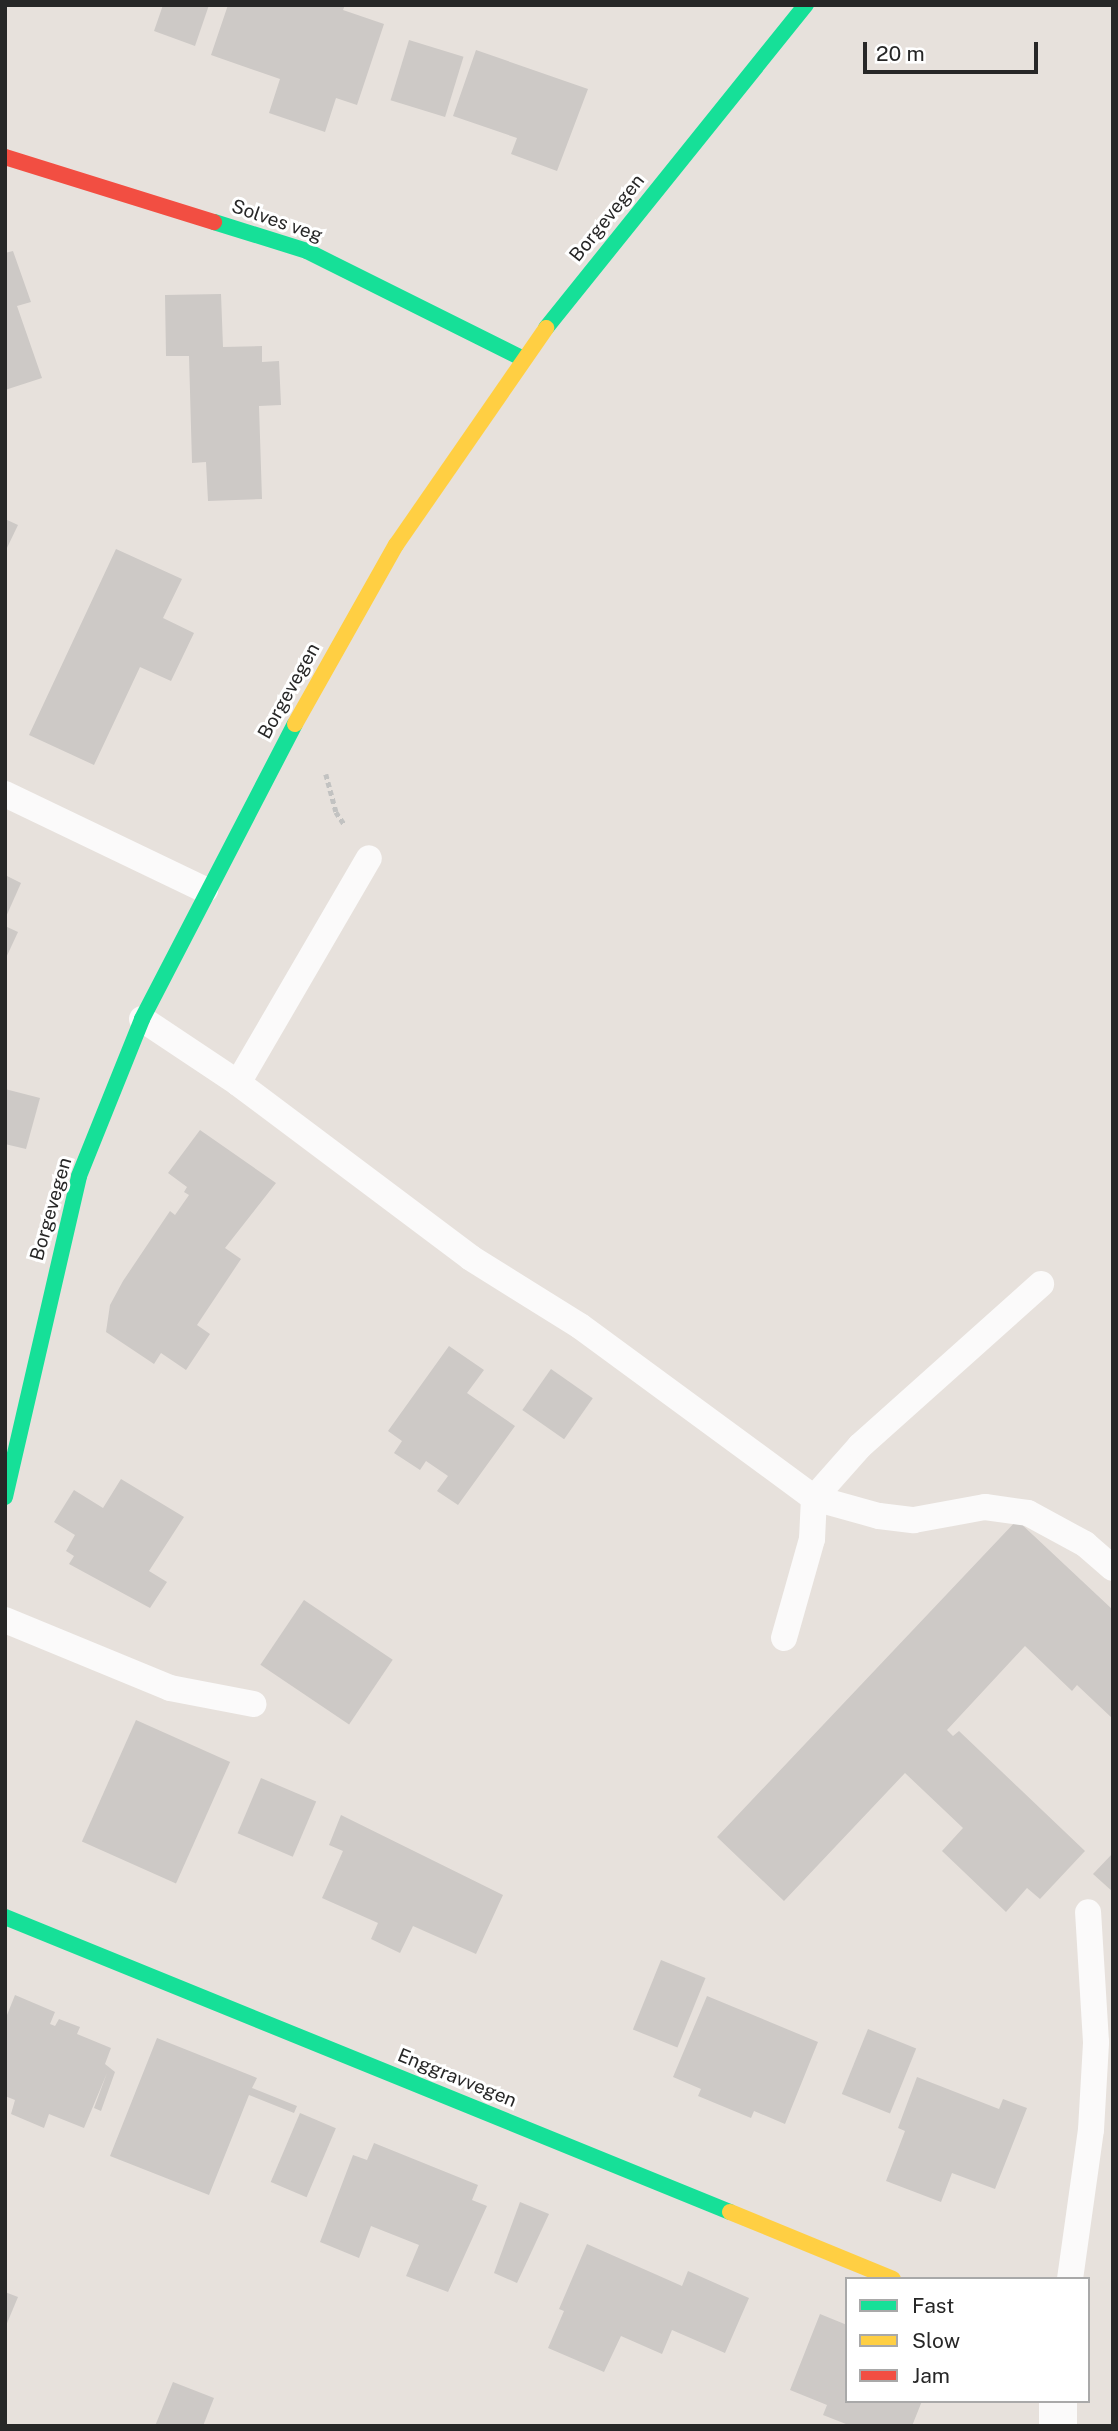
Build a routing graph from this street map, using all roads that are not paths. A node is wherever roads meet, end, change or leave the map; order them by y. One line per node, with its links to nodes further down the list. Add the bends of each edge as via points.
1 (806, 5): 3 (street, Borgevegen)
2 (5, 157): 3 (street, Solves veg, via 307,251)
3 (522, 358): 6 (street, Borgevegen, via 397,545)
4 (5, 794): 6 (lane)
5 (369, 858): 8 (lane)
6 (205, 890): 7 (street, Borgevegen)
7 (142, 1019): 8 (lane); 10 (street, Borgevegen, via 79,1176)
8 (238, 1083): 11 (lane, via 471,1258 580,1326)
9 (1041, 1284): 11 (lane, via 860,1446)
10 (5, 1497)
11 (814, 1498): 12 (lane, via 878,1516 914,1520 985,1507 1028,1513 1085,1544); 14 (lane, via 812,1539)
12 (1113, 1568)
13 (5, 1620): 15 (lane, via 170,1688)
14 (784, 1638)
15 (253, 1704)
16 (1088, 1912): 19 (lane, via 1096,2042 1091,2130)
17 (5, 1917): 18 (street, Enggravvegen)
18 (888, 2277)
19 (1069, 2277)
20 (1058, 2403): 21 (street)
21 (1058, 2426)

